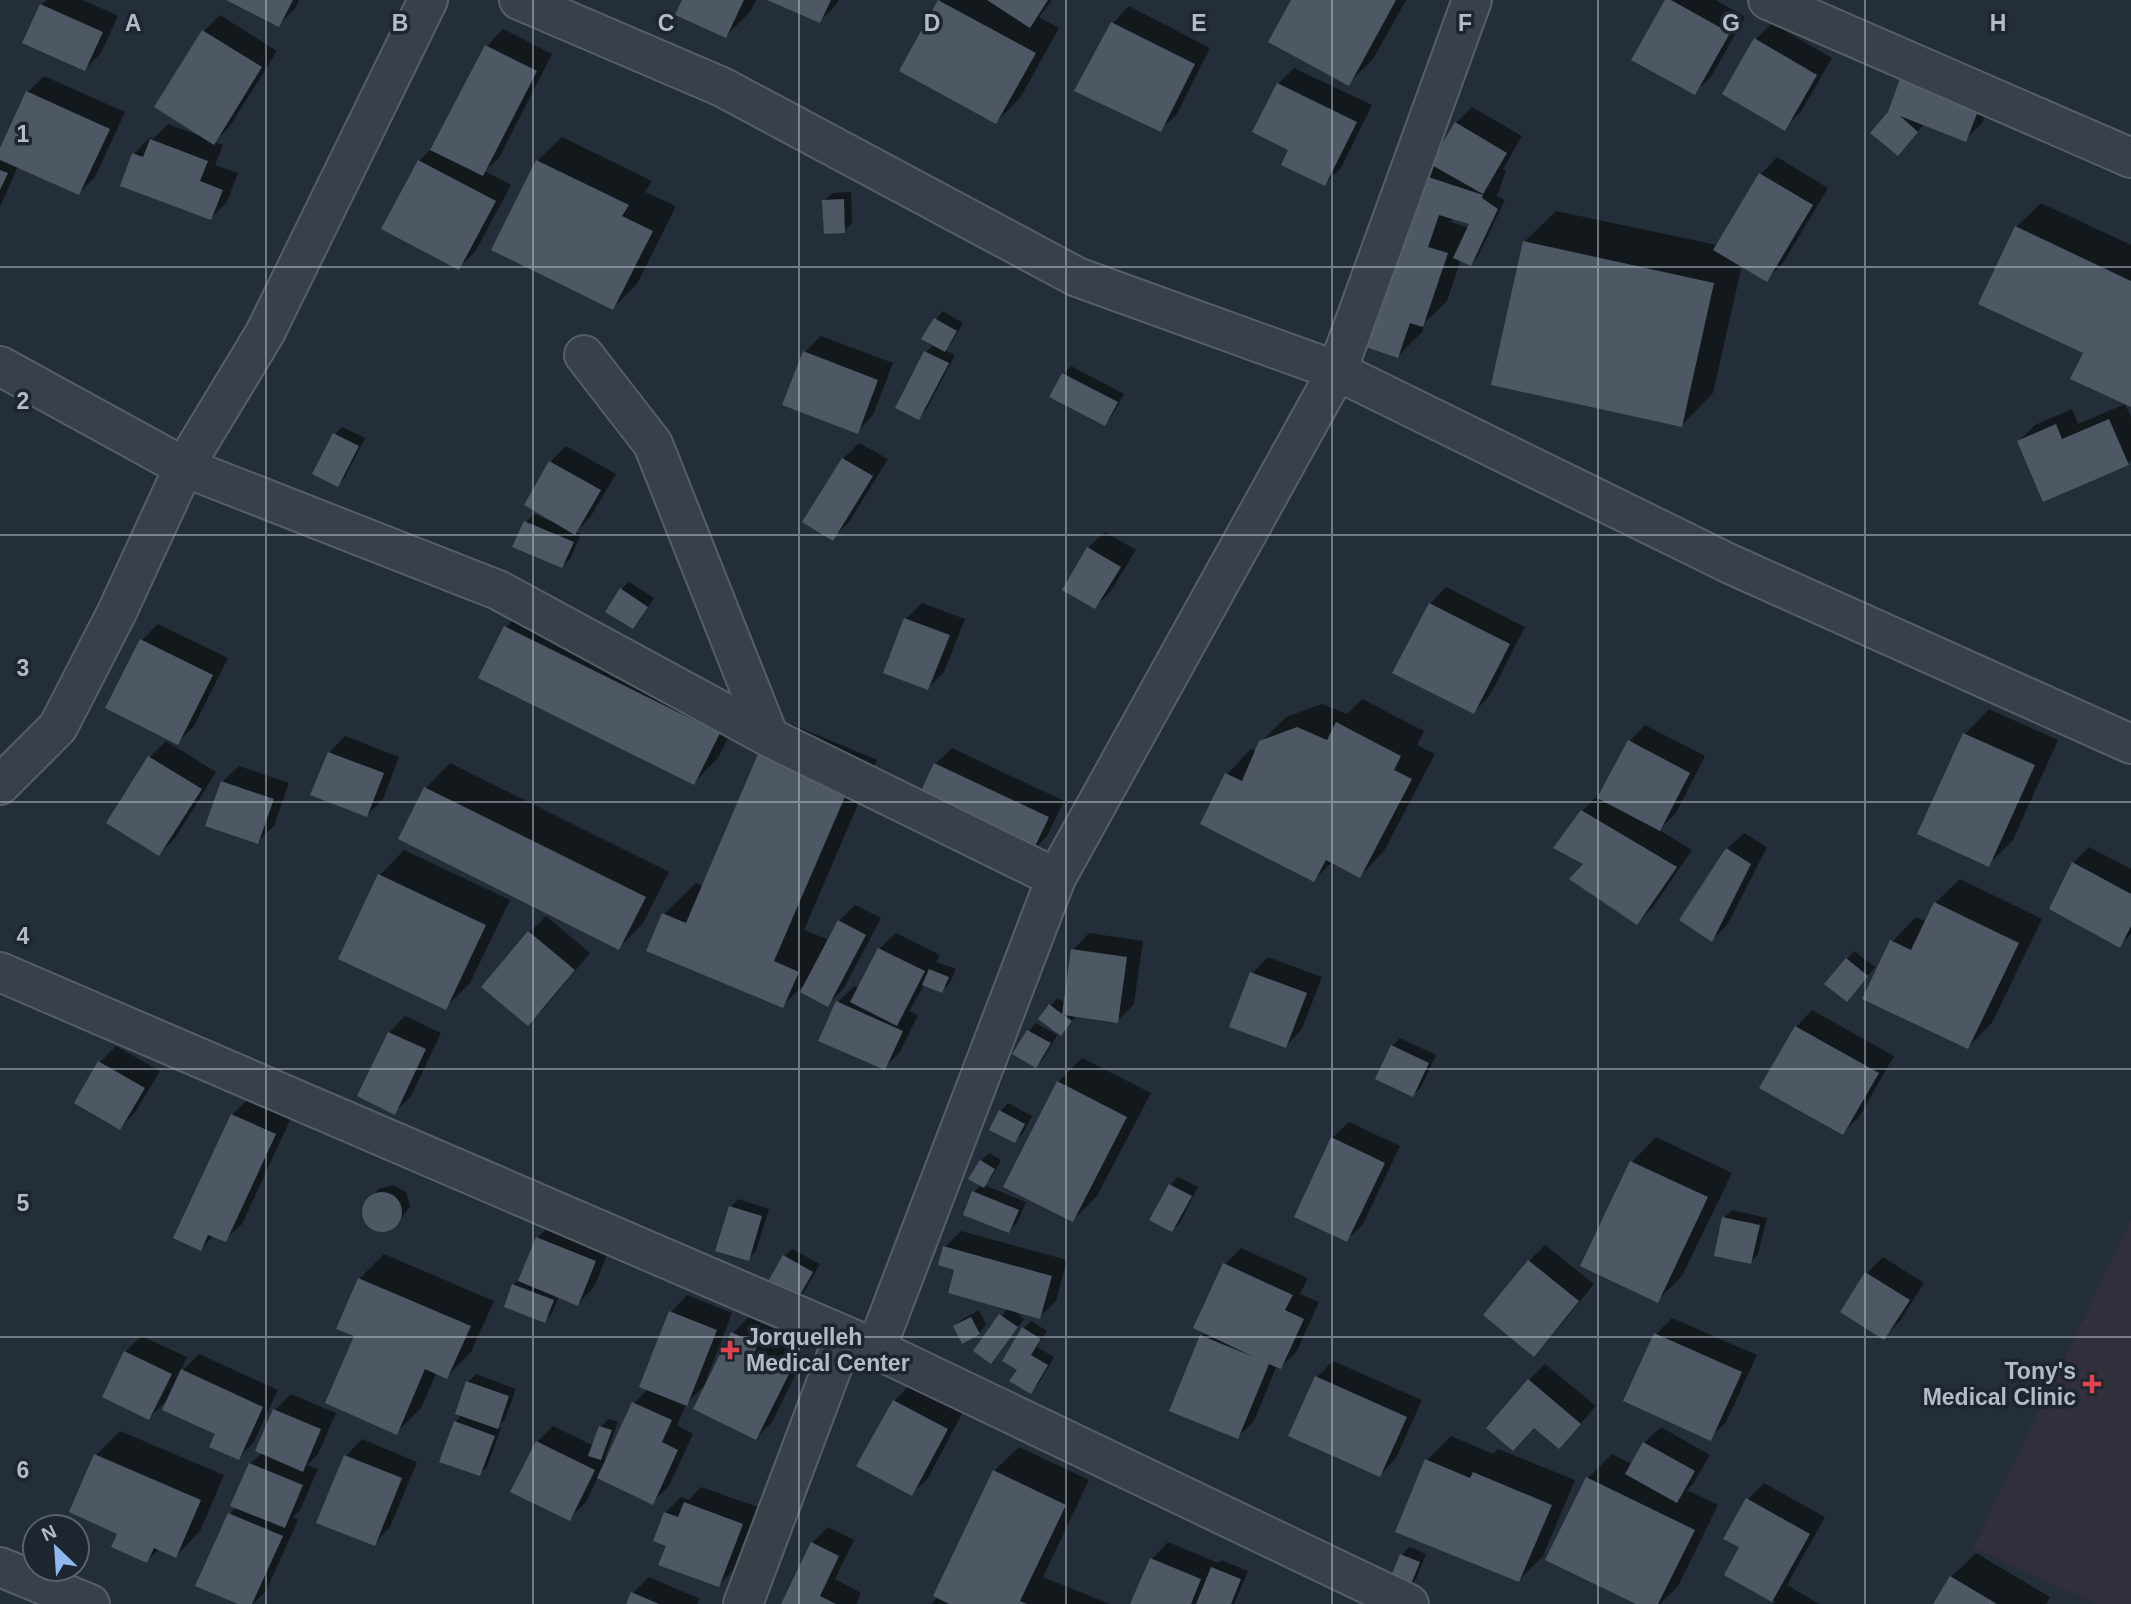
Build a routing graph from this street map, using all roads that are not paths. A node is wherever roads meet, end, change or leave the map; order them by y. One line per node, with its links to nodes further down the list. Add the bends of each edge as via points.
1 (428, 0): 9 (street, via 265,333)
2 (519, 0): 8 (street, via 722,87 1077,277)
3 (1472, 0): 8 (street)
4 (1768, 0): 5 (street)
5 (2131, 158)
6 (584, 355): 10 (street, via 653,444)
7 (0, 366): 9 (street)
8 (1337, 371): 11 (street, via 1730,564); 13 (street)
9 (184, 467): 10 (street, via 498,590); 12 (street, via 58,727)
10 (769, 737): 13 (street)
11 (2131, 744)
12 (0, 785)
13 (1056, 878): 15 (street)
14 (0, 972): 15 (street)
15 (860, 1343): 18 (street); 19 (street)
16 (0, 1567): 17 (street)
17 (90, 1604)
18 (743, 1604)
19 (1409, 1604)

